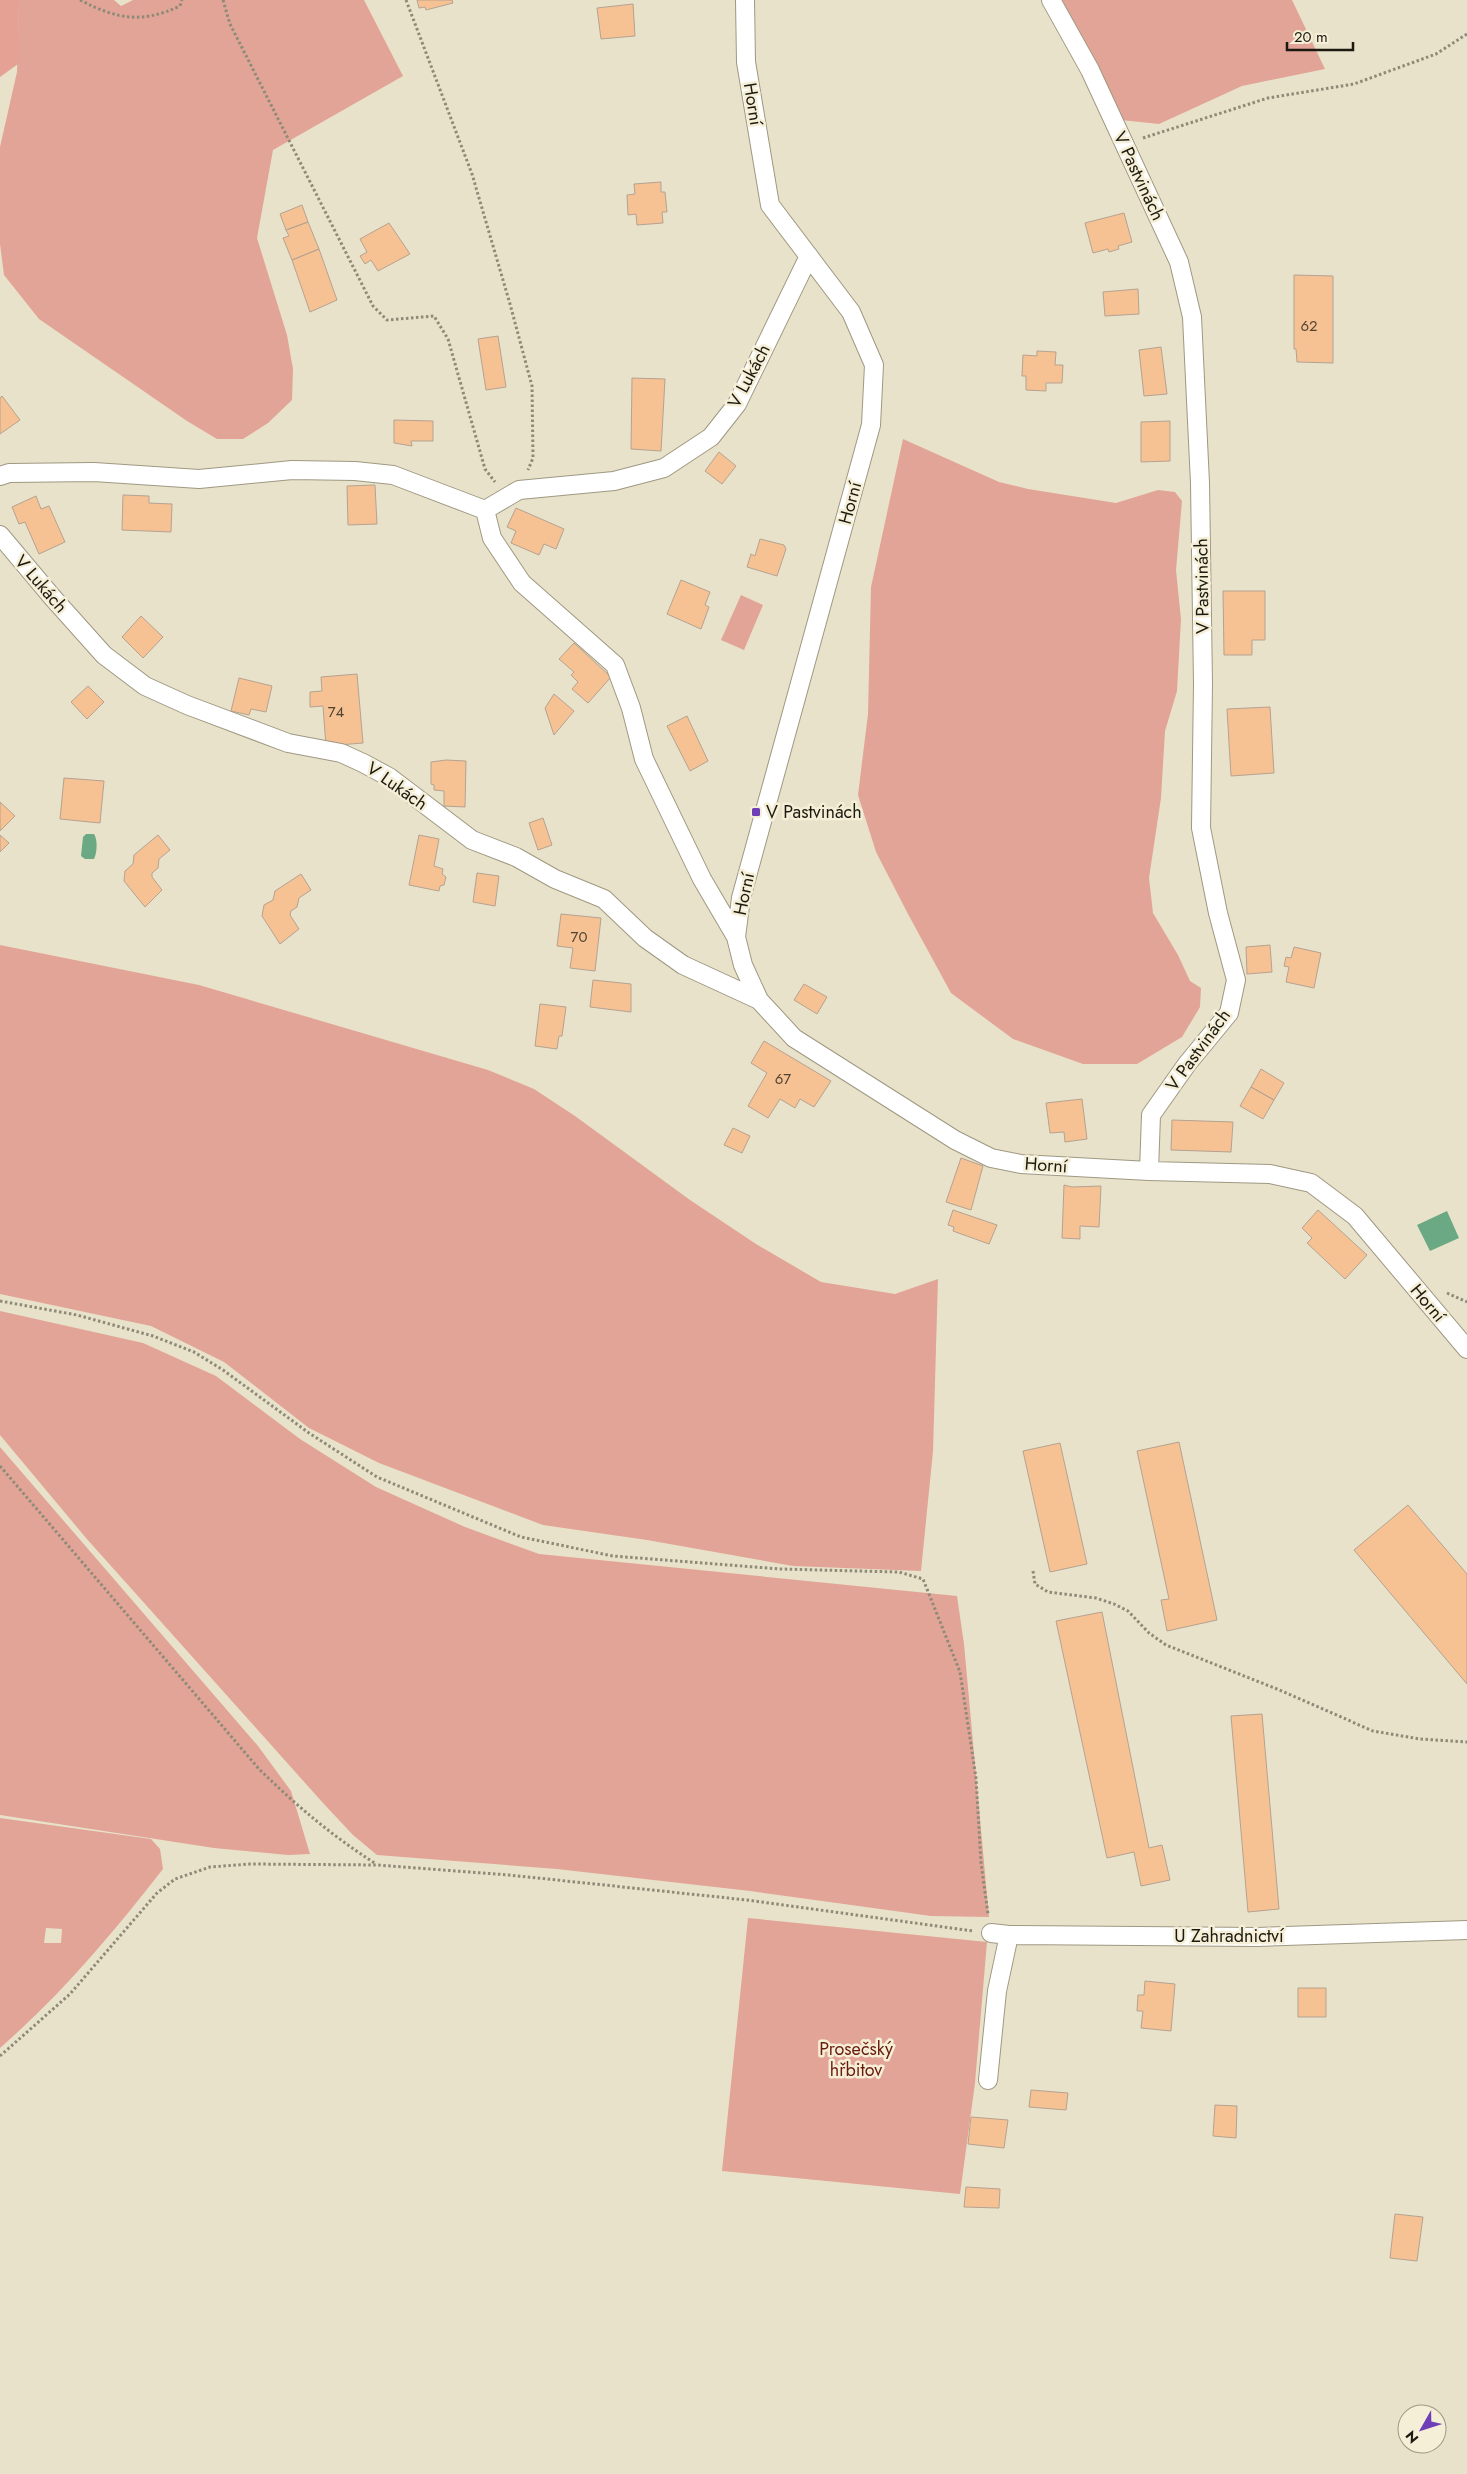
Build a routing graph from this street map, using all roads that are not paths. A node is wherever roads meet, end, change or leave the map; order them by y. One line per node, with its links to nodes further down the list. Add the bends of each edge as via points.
1 (745, 0): 3 (street, Horní, via 746,62 770,204)
2 (1051, 0): 9 (street, V Pastvinách, via 1090,70 1179,262 1192,317 1200,492 1201,828 1218,913 1236,980 1230,1013 1187,1064 1151,1115)
3 (809, 256): 5 (street, V Lukách, via 737,404 711,437 664,468 614,480 513,494); 7 (street, Horní, via 851,312 874,365 871,426 741,898)
4 (0, 476): 5 (street, via 9,473 94,472 199,480 292,470 354,471 393,474)
5 (485, 510): 7 (street, via 492,538 522,583 616,665 644,759 702,879)
6 (0, 535): 8 (street, V Lukách, via 104,655 145,686 288,743 341,753 363,763 389,777 472,840 604,899 645,938 683,965)
7 (736, 937): 8 (street, Horní, via 743,965)
8 (759, 1000): 9 (street, Horní, via 794,1038 955,1140 992,1158 1021,1164)
9 (1148, 1171): 10 (street, Horní, via 1270,1174 1311,1183 1355,1216)
10 (1467, 1349)
11 (1467, 1930): 13 (street, U Zahradnictví, via 1258,1937)
12 (991, 1933): 13 (street, U Zahradnictví)
13 (1009, 1935): 14 (street, via 997,1992)
14 (988, 2080)

